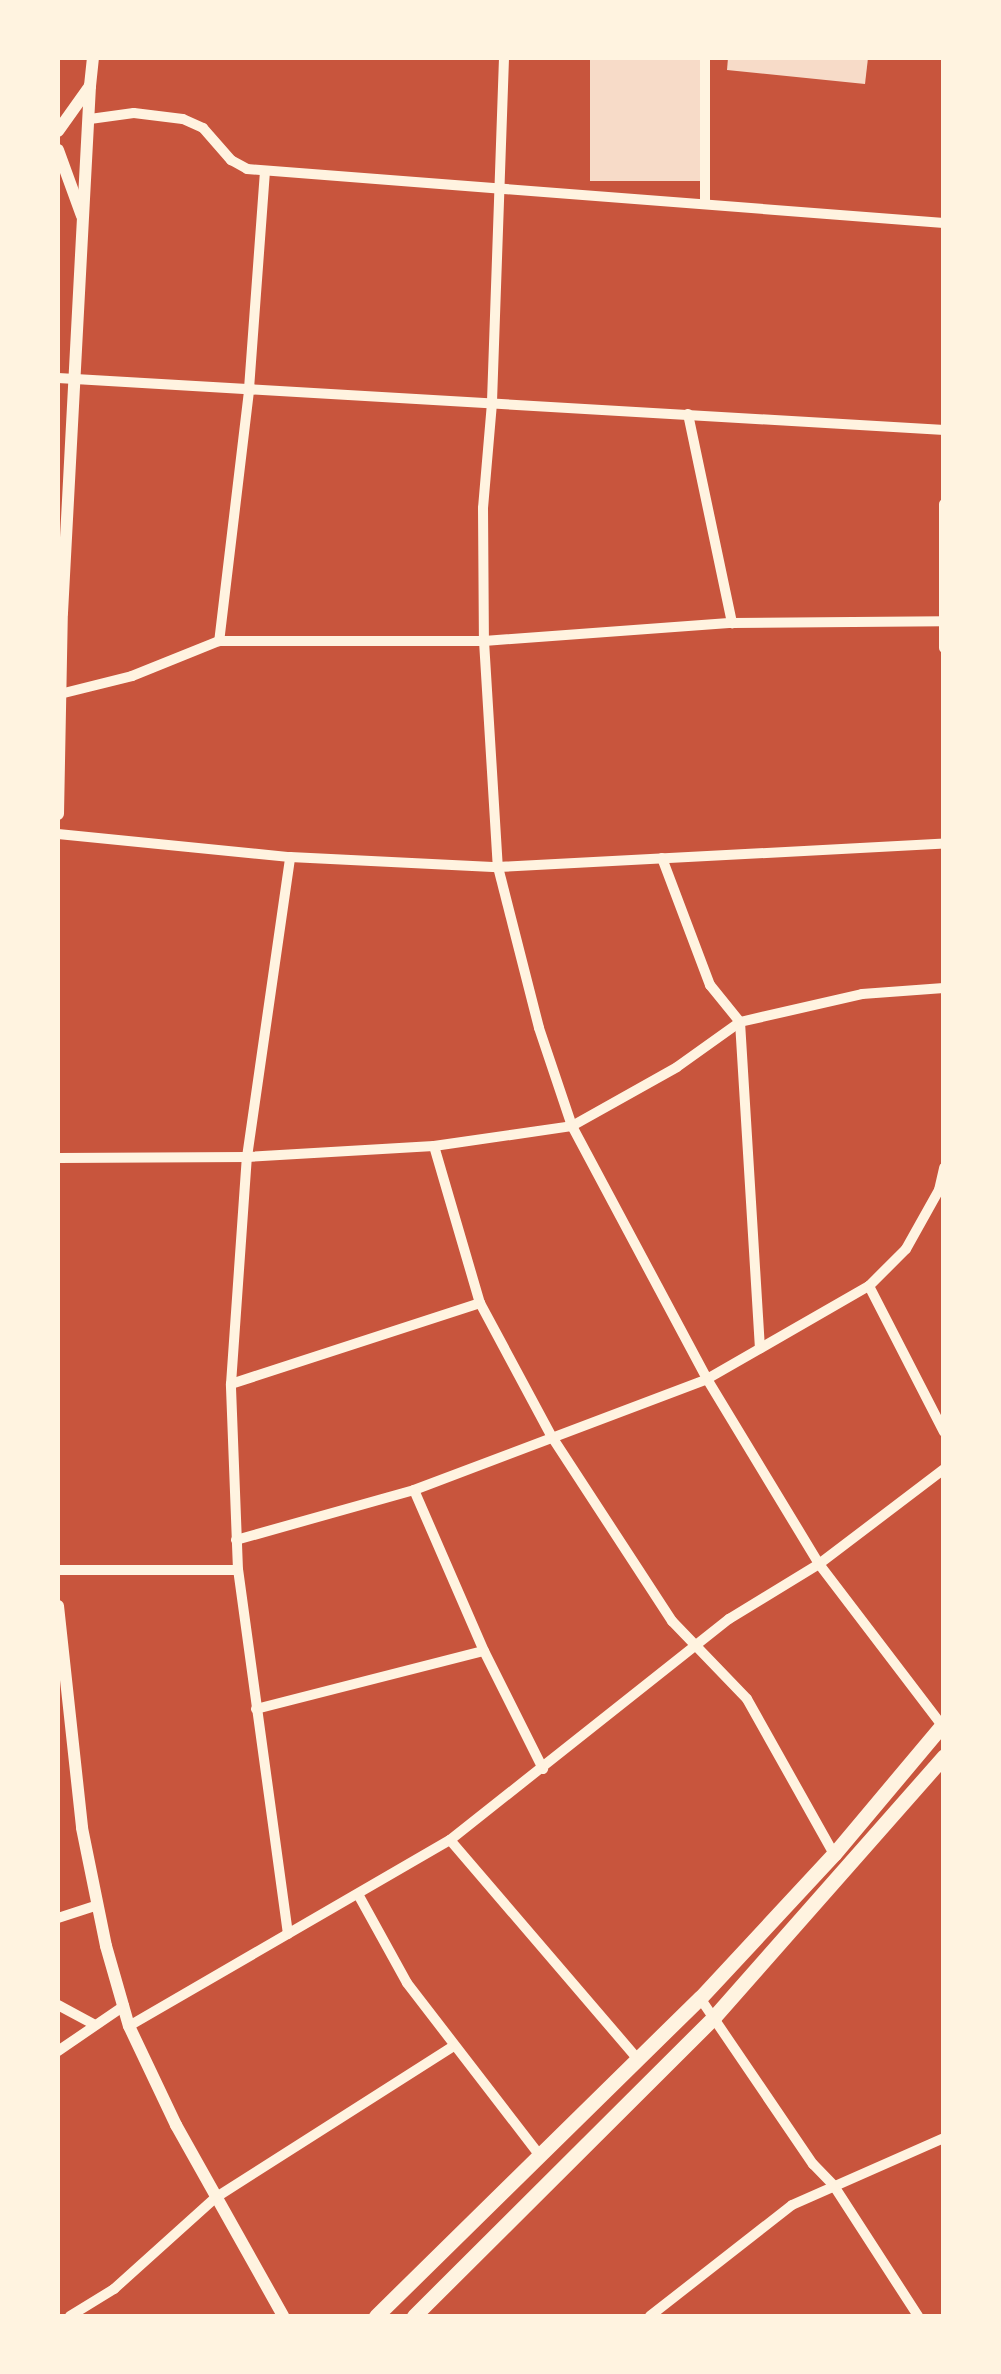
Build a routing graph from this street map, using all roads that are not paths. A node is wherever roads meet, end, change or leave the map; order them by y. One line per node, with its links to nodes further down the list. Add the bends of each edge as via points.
1 (94, 58): 4 (street)
2 (504, 58): 10 (street)
3 (705, 58): 11 (street)
4 (90, 86): 5 (street); 6 (street)
5 (90, 119): 8 (street, via 134,113 184,119 203,128 232,160); 12 (street)
6 (58, 131)
7 (58, 150): 9 (street)
8 (265, 170): 10 (street); 16 (street)
9 (64, 183): 12 (street)
10 (502, 190): 11 (street); 17 (street)
11 (705, 202): 13 (street)
12 (83, 218): 15 (street)
13 (944, 223)
14 (58, 378): 15 (street)
15 (74, 380): 16 (street); 26 (street)
16 (249, 390): 17 (street); 23 (street)
17 (492, 404): 18 (street); 24 (street, via 482,508)
18 (688, 414): 19 (street); 22 (street)
19 (944, 430)
20 (944, 504): 21 (street)
21 (943, 621): 22 (street); 25 (street)
22 (732, 623): 24 (street)
23 (219, 641): 24 (street); 26 (street, via 132,676)
24 (484, 642): 33 (street)
25 (944, 648)
26 (60, 694): 27 (street)
27 (59, 731): 28 (street)
28 (58, 814)
29 (58, 834): 31 (street)
30 (944, 844): 32 (street)
31 (290, 857): 33 (street); 38 (street)
32 (662, 858): 33 (street); 35 (street, via 710,985)
33 (498, 866): 36 (street)
34 (944, 988): 35 (street, via 862,994)
35 (740, 1022): 36 (street, via 678,1068); 44 (street)
36 (572, 1126): 37 (street); 45 (street)
37 (434, 1146): 38 (street); 43 (street)
38 (246, 1157): 39 (street); 46 (street)
39 (58, 1158)
40 (944, 1168): 41 (street)
41 (941, 1190): 42 (street, via 906,1249)
42 (870, 1286): 44 (street); 47 (street)
43 (480, 1303): 46 (street); 48 (street)
44 (760, 1348): 45 (street)
45 (707, 1379): 48 (street); 52 (street)
46 (231, 1384): 51 (street)
47 (944, 1432)
48 (552, 1437): 50 (street); 56 (street, via 672,1621)
49 (944, 1469): 52 (street)
50 (414, 1490): 51 (street); 57 (street)
51 (236, 1540): 54 (street)
52 (819, 1564): 56 (street, via 729,1618); 59 (street)
53 (58, 1570): 54 (street)
54 (238, 1570): 58 (street)
55 (58, 1606): 65 (street, via 72,1757)
56 (697, 1647): 61 (street); 63 (street, via 747,1699)
57 (484, 1651): 58 (street); 61 (street)
58 (256, 1709): 67 (street)
59 (943, 1725): 63 (main road)
60 (944, 1756): 71 (main road)
61 (543, 1769): 62 (street)
62 (450, 1840): 64 (street); 76 (street)
63 (834, 1854): 68 (main road)
64 (359, 1896): 67 (street); 74 (street, via 408,1983)
65 (98, 1905): 66 (street); 70 (street)
66 (58, 1918)
67 (288, 1934): 73 (street)
68 (700, 1998): 71 (street); 76 (main road)
69 (58, 2005): 72 (street)
70 (124, 2006): 72 (street); 73 (street)
71 (714, 2017): 79 (street); 84 (main road)
72 (95, 2026): 75 (street)
73 (129, 2026): 80 (street)
74 (454, 2046): 78 (street); 80 (street)
75 (58, 2050)
76 (638, 2059): 78 (main road)
77 (944, 2138): 79 (street)
78 (538, 2153): 83 (main road)
79 (834, 2186): 85 (street, via 792,2206); 86 (street)
80 (215, 2198): 81 (street); 82 (street, via 114,2289)
81 (283, 2314)
82 (70, 2316)
83 (376, 2316)
84 (414, 2316)
85 (650, 2316)
86 (918, 2316)

